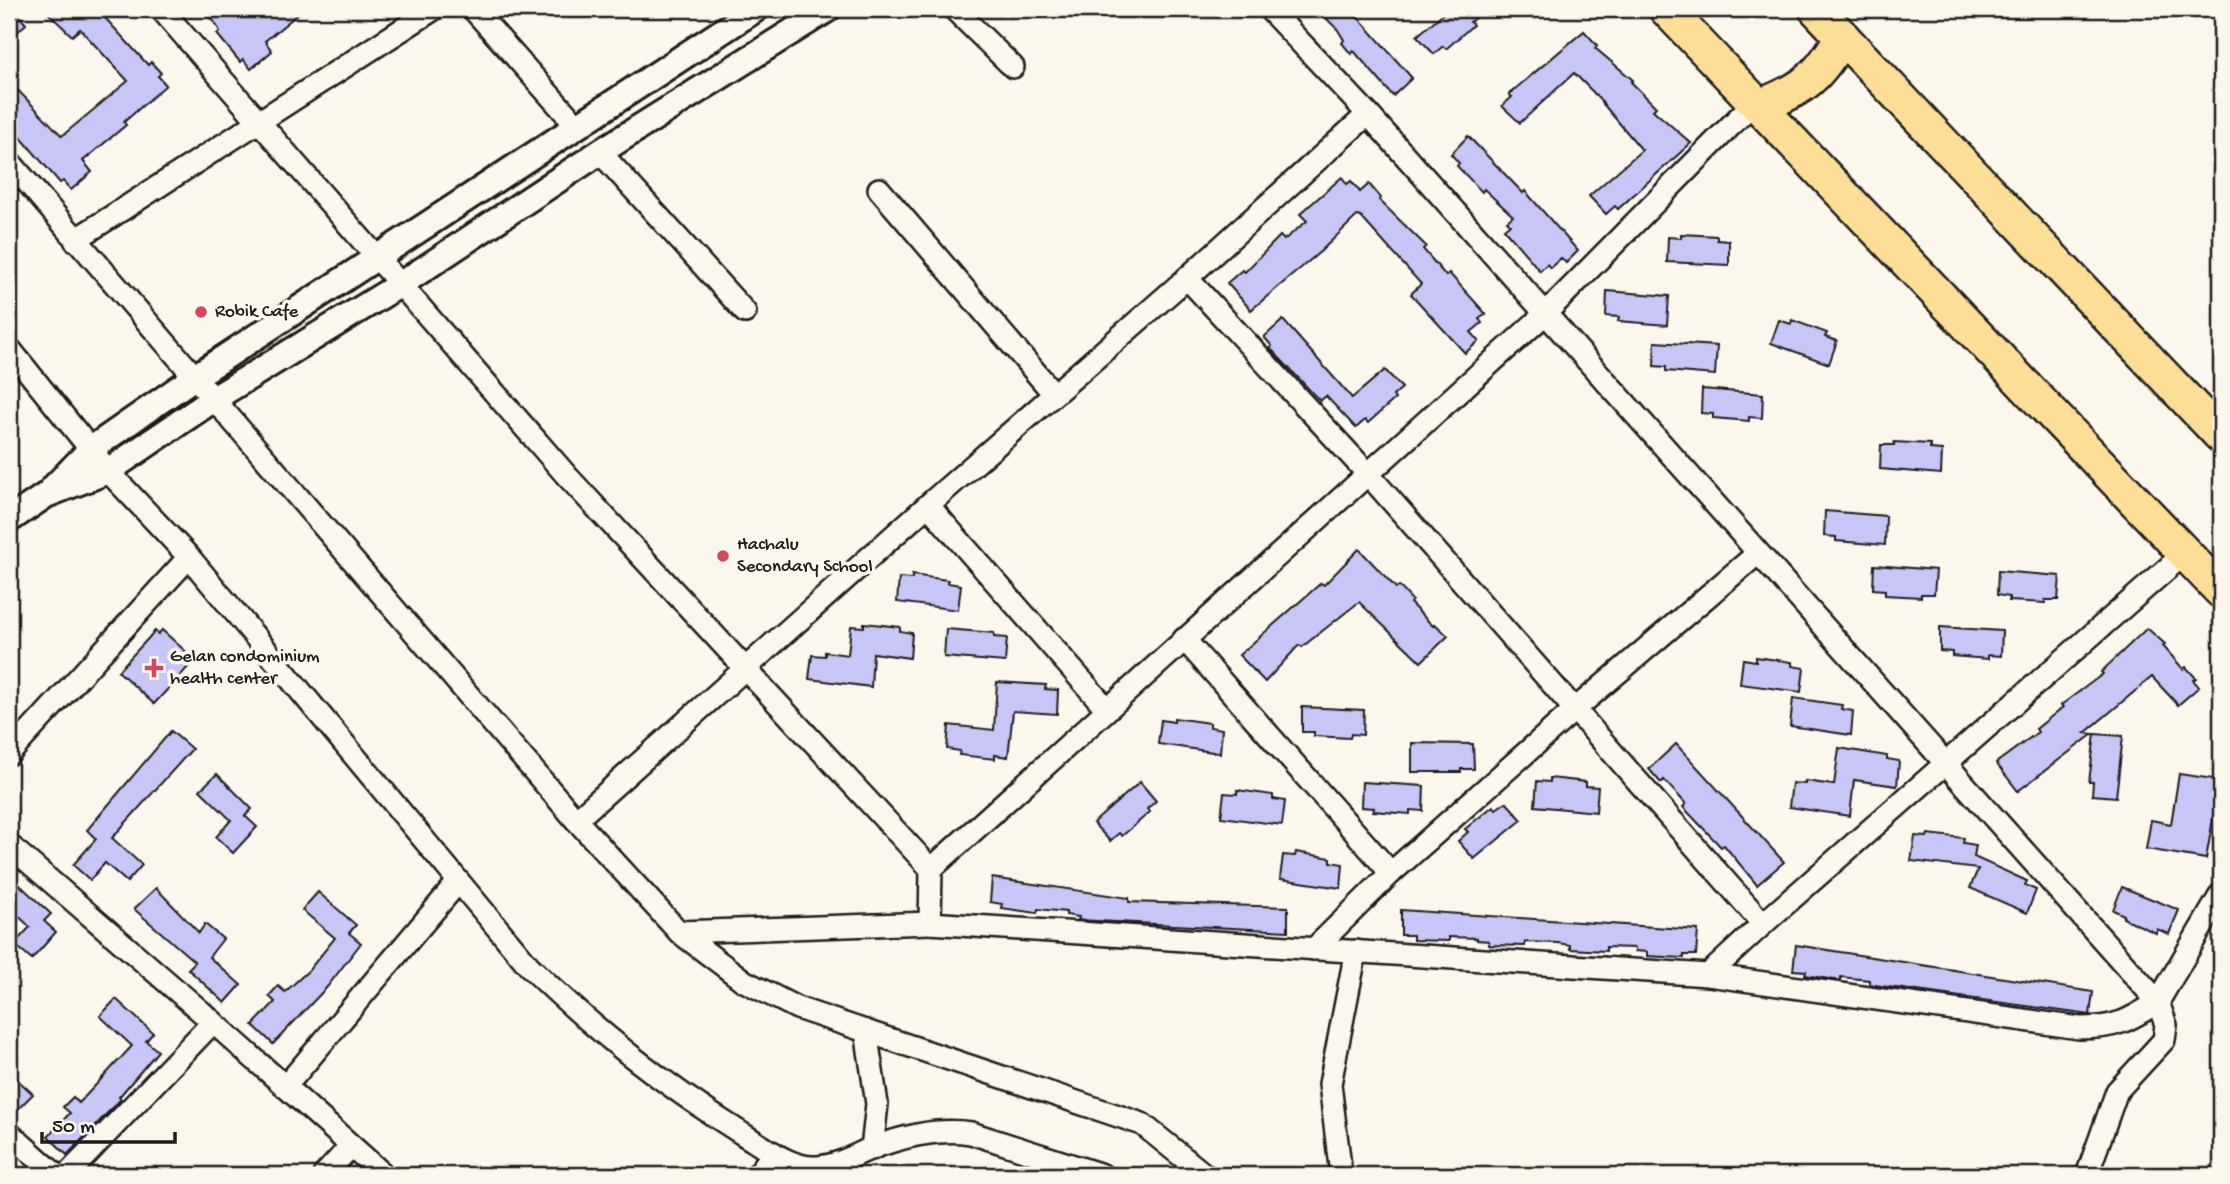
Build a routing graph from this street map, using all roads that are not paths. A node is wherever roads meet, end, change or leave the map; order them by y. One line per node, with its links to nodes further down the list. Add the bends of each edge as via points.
1 (161, 9): 14 (street)
2 (434, 9): 14 (street)
3 (473, 9): 15 (street)
4 (756, 9): 15 (street)
5 (828, 9): 16 (street)
6 (954, 9): 11 (street)
7 (1269, 9): 13 (street)
8 (1666, 9): 12 (highway)
9 (1816, 9): 10 (highway)
10 (1842, 36): 12 (highway, via 1810,82); 29 (highway)
11 (1013, 67)
12 (1758, 104): 24 (street); 36 (highway)
13 (1368, 114): 21 (street); 24 (street)
14 (261, 122): 19 (street); 20 (street)
15 (578, 127): 20 (street)
16 (600, 152): 22 (street); 23 (street)
17 (9, 161): 19 (street)
18 (879, 190): 27 (street)
19 (75, 240): 26 (street)
20 (379, 258): 22 (street); 26 (street)
21 (1186, 278): 27 (street); 32 (street)
22 (401, 284): 28 (street); 41 (street, via 567,476)
23 (745, 312)
24 (1545, 314): 32 (street); 37 (street)
25 (9, 348): 30 (street)
26 (196, 376): 28 (street); 30 (street)
27 (1054, 394): 34 (street)
28 (216, 398): 31 (street); 46 (street)
29 (2221, 436)
30 (91, 449): 31 (street); 33 (street)
31 (108, 471): 33 (street); 38 (street)
32 (1368, 474): 40 (street); 43 (street)
33 (47, 495): 35 (street)
34 (928, 505): 41 (street); 42 (street)
35 (9, 520)
36 (2185, 553): 39 (highway); 45 (street)
37 (1757, 554): 43 (street); 45 (street)
38 (189, 557): 44 (street); 50 (street)
39 (2221, 591)
40 (1184, 639): 42 (street); 49 (street)
41 (745, 668): 46 (street); 48 (street)
42 (1106, 708): 48 (street)
43 (1573, 711): 49 (street); 53 (street)
44 (9, 754)
45 (1945, 763): 53 (street); 58 (street)
46 (576, 820): 54 (street)
47 (9, 845): 59 (street)
48 (931, 869): 52 (street)
49 (1391, 873): 55 (street)
50 (458, 882): 61 (street); 65 (street, via 530,966 583,1018 671,1089)
51 (2221, 894): 58 (street)
52 (930, 923): 54 (street); 55 (street)
53 (1763, 924): 57 (street)
54 (679, 932): 60 (street, via 744,981 797,1008)
55 (1314, 948): 56 (street)
56 (1356, 951): 57 (street); 74 (street, via 1330,1084)
57 (1709, 975): 58 (street, via 2079,1028 2108,1028 2127,1022)
58 (2158, 1002): 75 (street, via 2166,1025 2164,1040 2117,1091)
59 (213, 1022): 61 (street); 68 (street)
60 (866, 1031): 64 (street, via 877,1104); 73 (street, via 1142,1124)
61 (285, 1087): 63 (street)
62 (9, 1133): 67 (street)
63 (351, 1146): 69 (street); 70 (street)
64 (872, 1149): 66 (street); 72 (street, via 951,1130)
65 (774, 1153): 66 (street); 71 (street)
66 (819, 1171)
67 (56, 1175)
68 (67, 1175)
69 (324, 1175)
70 (384, 1175)
71 (757, 1175)
72 (1102, 1175)
73 (1205, 1175)
74 (1341, 1175)
75 (2087, 1175)

